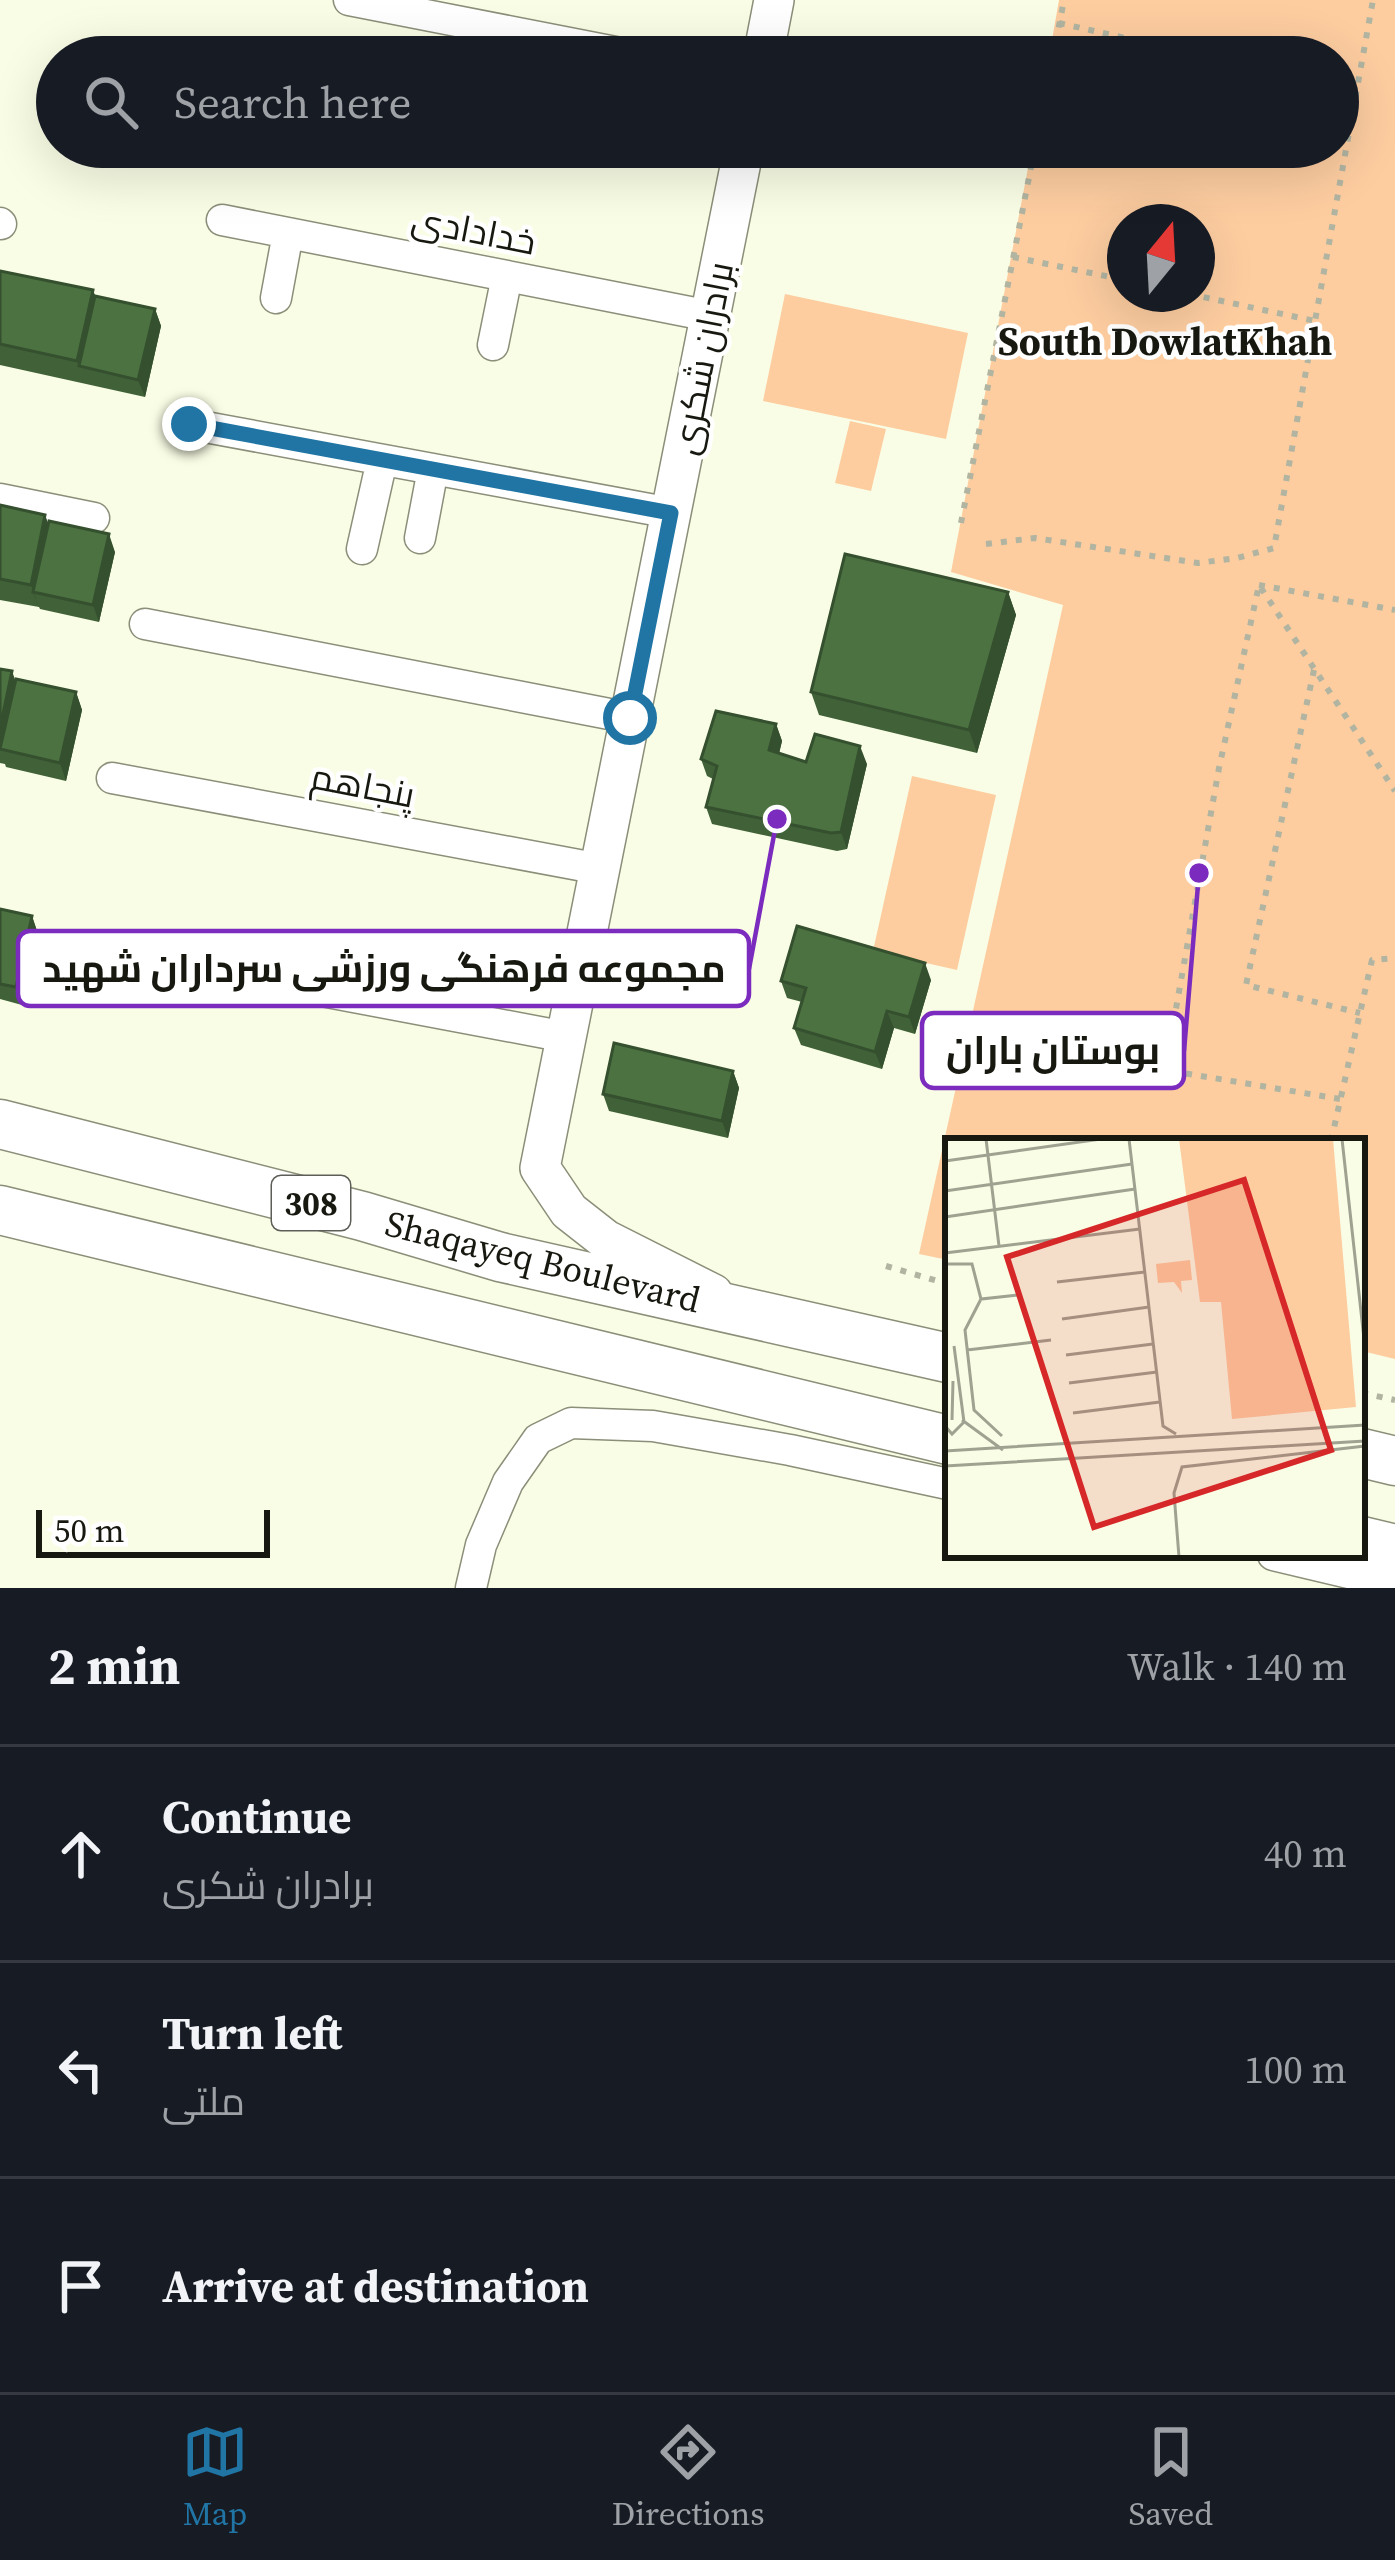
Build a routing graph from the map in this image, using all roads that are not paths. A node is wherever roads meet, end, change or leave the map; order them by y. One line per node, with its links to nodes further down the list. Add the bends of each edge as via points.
1 (350, 0): 3 (street)
2 (774, 0): 4 (street)
3 (534, 36)
4 (767, 36)
5 (740, 168): 10 (street, برادران شکری)
6 (222, 220): 7 (street, خدادادی)
7 (288, 233): 8 (street, خدادادی); 9 (street)
8 (507, 276): 10 (street, خدادادی); 11 (street)
9 (276, 298)
10 (710, 316): 16 (street, برادران شکری)
11 (493, 345)
12 (189, 424): 13 (street)
13 (382, 460): 14 (street); 19 (street)
14 (434, 469): 16 (street); 18 (street)
15 (0, 499): 17 (street)
16 (671, 513): 21 (street, برادران شکری)
17 (94, 518)
18 (420, 538)
19 (362, 549)
20 (145, 624): 21 (street)
21 (630, 718): 23 (street, برادران شکری)
22 (112, 778): 23 (street, پنجاهم)
23 (600, 869): 25 (street, برادران شکری)
24 (83, 946): 25 (street)
25 (566, 1037): 28 (street, برادران شکری, via 540,1168 569,1211 606,1240)
26 (0, 1124): 28 (main road, Shaqayeq Boulevard / 308, via 500,1257)
27 (0, 1210): 30 (main road, 308)
28 (743, 1311): 29 (main road, Shaqayeq Boulevard / 308)
29 (945, 1357)
30 (945, 1439)
31 (1365, 1454): 32 (main road)
32 (1395, 1461)
33 (945, 1483): 38 (street, via 653,1426 571,1423 538,1439 508,1482)
34 (1365, 1541): 35 (main road)
35 (1395, 1549)
36 (1286, 1558): 37 (street)
37 (1395, 1583)
38 (471, 1588)

